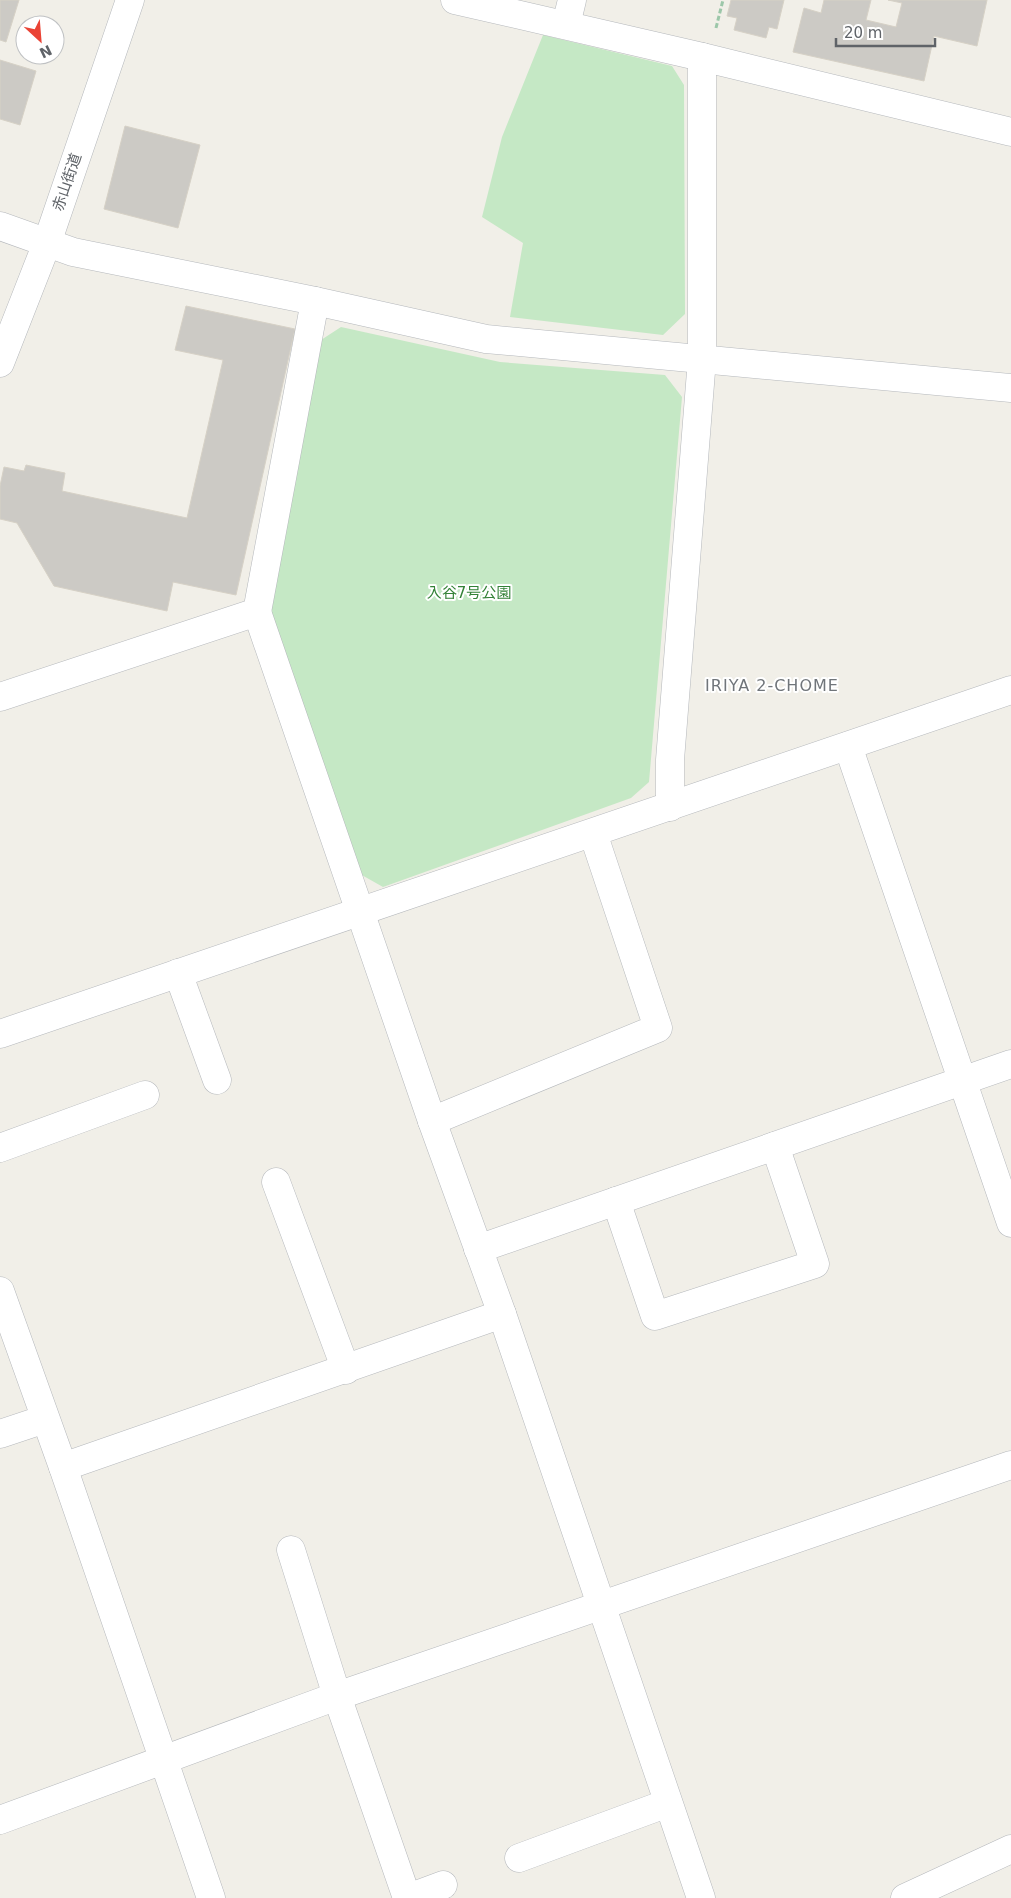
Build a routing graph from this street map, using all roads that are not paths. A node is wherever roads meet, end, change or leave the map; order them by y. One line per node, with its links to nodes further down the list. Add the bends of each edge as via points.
1 (130, 0): 7 (street, 赤山街道)
2 (455, 0): 3 (street)
3 (569, 12): 4 (street)
4 (702, 57): 5 (street); 9 (street)
5 (1011, 132)
6 (0, 226): 7 (street)
7 (47, 243): 8 (street, via 89,256); 10 (street, 赤山街道)
8 (315, 301): 9 (street, via 486,339); 12 (street)
9 (702, 359): 11 (street); 16 (street, via 670,760)
10 (0, 363)
11 (1011, 388)
12 (257, 612): 14 (street); 18 (street)
13 (1011, 690): 15 (street)
14 (0, 697)
15 (848, 746): 16 (street); 23 (street)
16 (670, 807): 17 (street)
17 (593, 833): 18 (street); 25 (street, via 658,1028)
18 (360, 913): 19 (street); 25 (street)
19 (178, 973): 20 (street); 22 (street)
20 (0, 1034)
21 (1011, 1064): 23 (street)
22 (217, 1080)
23 (963, 1081): 26 (street); 30 (street)
24 (145, 1095): 27 (street)
25 (432, 1121): 31 (street)
26 (775, 1146): 29 (street); 29 (street, via 815,1264 655,1316)
27 (0, 1148)
28 (276, 1182): 34 (street)
29 (616, 1201): 31 (street)
30 (1011, 1222)
31 (478, 1249): 33 (street)
32 (0, 1291): 35 (street)
33 (502, 1314): 34 (street); 40 (street)
34 (346, 1370): 38 (street)
35 (45, 1419): 36 (street); 38 (street)
36 (0, 1434)
37 (1011, 1465): 40 (street)
38 (63, 1468): 42 (street)
39 (291, 1550): 41 (street)
40 (601, 1606): 41 (street); 43 (street)
41 (337, 1696): 42 (street); 49 (street)
42 (165, 1760): 44 (street); 48 (street)
43 (668, 1803): 46 (street); 50 (street)
44 (0, 1820)
45 (1011, 1849): 51 (street)
46 (519, 1858)
47 (443, 1885): 49 (street)
48 (211, 1898)
49 (408, 1898)
50 (701, 1898)
51 (905, 1898)

